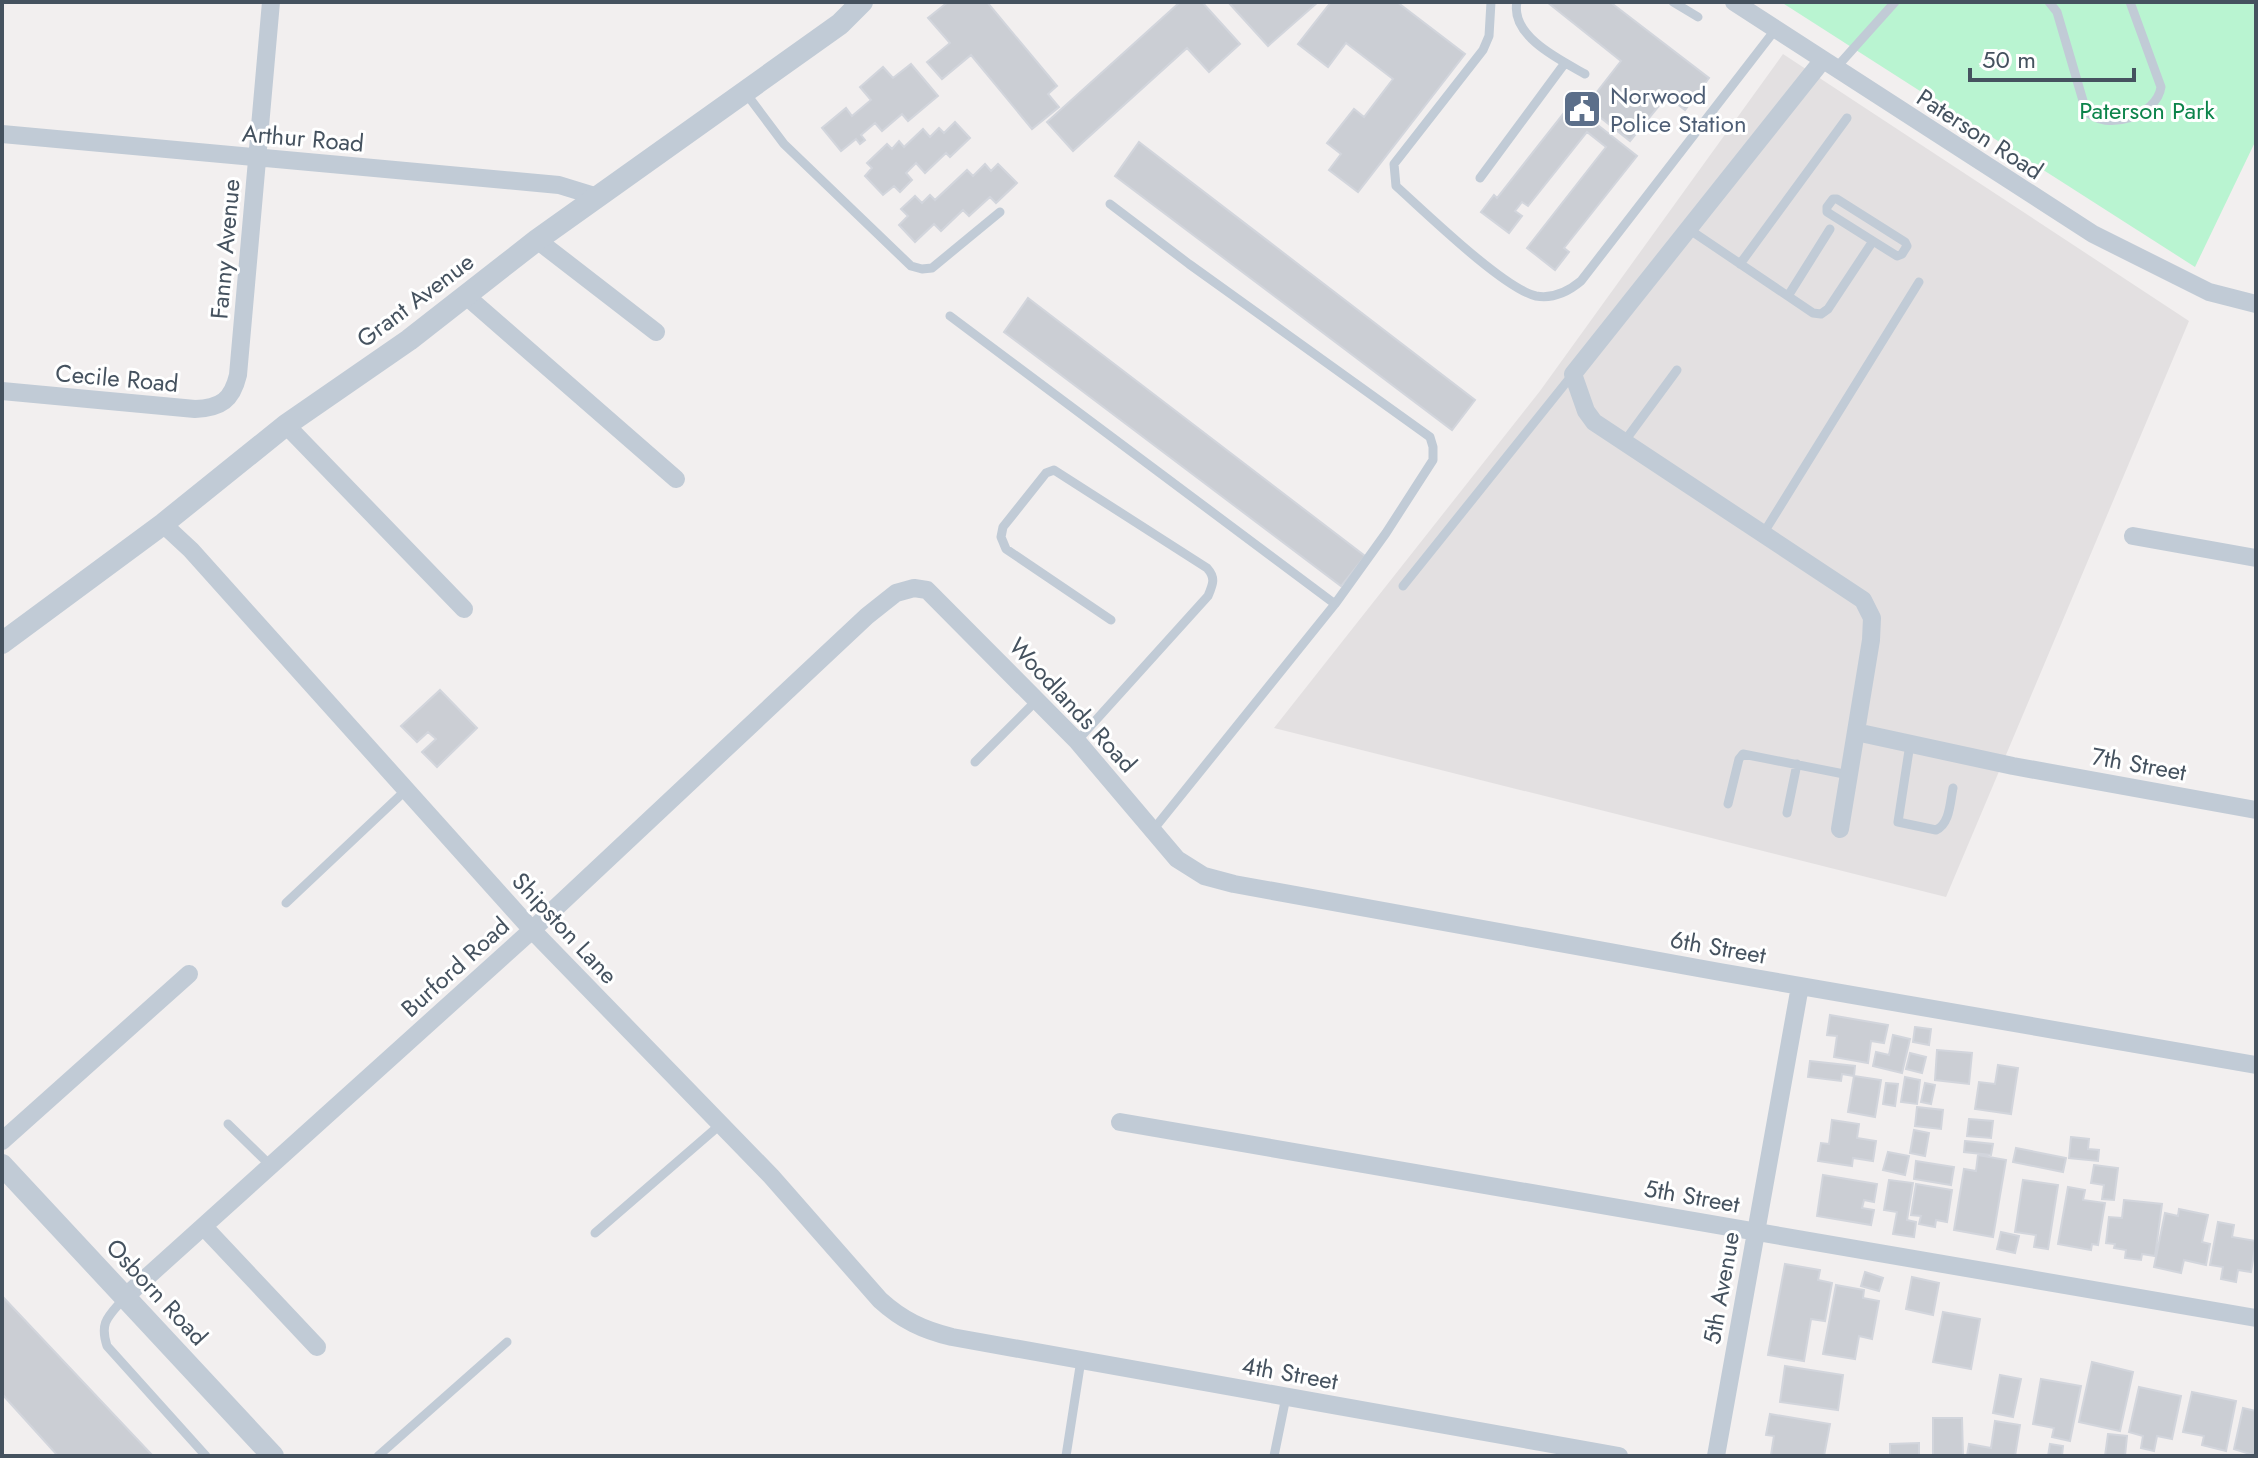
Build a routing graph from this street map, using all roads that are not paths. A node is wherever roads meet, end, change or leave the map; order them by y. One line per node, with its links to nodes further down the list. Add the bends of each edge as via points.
1 (271, 2): 18 (street, Fanny Avenue)
2 (862, 2): 15 (street, Grant Avenue, via 840,24)
3 (1491, 2): 11 (lane, via 1483,50 1394,164 1393,175 1396,186 1474,254 1538,296 1569,291 1581,281)
4 (1517, 2): 12 (lane, via 1517,20 1525,33)
5 (1673, 2): 10 (lane)
6 (1734, 2): 11 (street, Paterson Road)
7 (1895, 2): 13 (lane)
8 (2049, 2): 9 (lane, via 2057,12 2086,111 2093,119 2116,121 2151,107 2160,97)
9 (2130, 2)
10 (1698, 17)
11 (1775, 30): 13 (street, Paterson Road)
12 (1565, 63): 14 (lane); 19 (lane)
13 (1829, 65): 23 (street); 31 (street, Paterson Road, via 2093,234 2209,292)
14 (1585, 74)
15 (745, 92): 20 (street, Grant Avenue); 22 (lane, via 784,144 911,266 932,268)
16 (1847, 118): 27 (lane)
17 (2, 134): 18 (street, Arthur Road)
18 (256, 159): 20 (street, Arthur Road, via 559,185); 37 (street, Fanny Avenue, via 238,375)
19 (1480, 178)
20 (598, 197): 25 (street, Grant Avenue)
21 (1110, 204): 47 (lane, via 1430,437 1433,460)
22 (1000, 212)
23 (1687, 228): 27 (lane); 35 (street)
24 (1830, 229): 30 (lane)
25 (537, 240): 29 (street, Grant Avenue); 33 (street)
26 (1873, 241): 26 (lane, via 1897,256 1907,246 1833,199 1827,212); 30 (lane, via 1821,314)
27 (1740, 264): 30 (lane)
28 (1919, 282): 42 (lane)
29 (465, 295): 38 (street, Grant Avenue); 40 (street)
30 (1788, 296)
31 (2256, 304)
32 (950, 316): 47 (lane)
33 (656, 332)
34 (1677, 370): 39 (lane)
35 (1573, 374): 39 (street, via 1594,422); 45 (lane)
36 (2, 391): 37 (street, Cecile Road, via 195,409)
37 (226, 402)
38 (286, 425): 41 (street, Grant Avenue); 48 (street)
39 (1624, 442): 42 (street)
40 (676, 479)
41 (163, 524): 50 (street, Grant Avenue); 59 (street, Shipston Lane)
42 (1763, 534): 52 (street, via 1863,600 1872,618)
43 (2133, 536): 44 (street)
44 (2256, 558)
45 (1403, 586)
46 (927, 590): 51 (street, Woodlands Road); 67 (street, Burford Road, via 903,590 886,599)
47 (1335, 604): 64 (lane)
48 (464, 609)
49 (1111, 620): 53 (lane, via 1006,549 1003,527 1046,473 1054,470 1195,559 1213,574 1214,582 1208,596)
50 (2, 643)
51 (1037, 700): 53 (street, Woodlands Road); 55 (lane)
52 (1856, 732): 54 (street, 7th Street); 57 (street)
53 (1077, 741): 64 (street, Woodlands Road)
54 (1910, 744): 58 (lane, via 1898,822 1942,828); 61 (street, 7th Street)
55 (975, 762)
56 (1797, 764): 57 (lane); 60 (lane, via 1743,754); 62 (lane)
57 (1849, 775): 63 (street)
58 (1953, 788)
59 (406, 790): 66 (lane); 67 (street, Shipston Lane)
60 (1728, 804)
61 (2256, 810)
62 (1787, 813)
63 (1840, 829)
64 (1153, 830): 65 (street, Woodlands Road)
65 (1177, 859): 69 (street, 6th Street, via 1204,876 1234,884)
66 (286, 903)
67 (532, 930): 73 (street, Shipston Lane); 76 (street, Burford Road)
68 (189, 974): 74 (street)
69 (1800, 986): 70 (street, 6th Street); 78 (street, 5th Avenue)
70 (2256, 1065)
71 (1120, 1122): 78 (street, 5th Street)
72 (228, 1124): 76 (lane)
73 (721, 1124): 79 (lane); 82 (street, Shipston Lane, via 898,1317)
74 (2, 1141)
75 (2, 1165): 80 (street, Osborn Road)
76 (271, 1166): 77 (street, Burford Road)
77 (204, 1227): 80 (street, Burford Road); 84 (street)
78 (1755, 1231): 81 (street, 5th Street); 93 (street, 5th Avenue)
79 (595, 1233)
80 (126, 1296): 87 (lane, via 103,1327 107,1346); 88 (street, Osborn Road)
81 (2256, 1318)
82 (952, 1337): 85 (street, 4th Street)
83 (507, 1342): 89 (lane)
84 (317, 1347)
85 (1081, 1360): 86 (street, 4th Street); 90 (lane)
86 (1286, 1397): 91 (lane); 92 (street, 4th Street)
87 (206, 1456)
88 (273, 1456)
89 (378, 1456)
90 (1066, 1456)
91 (1274, 1456)
92 (1619, 1456)
93 (1716, 1456)

